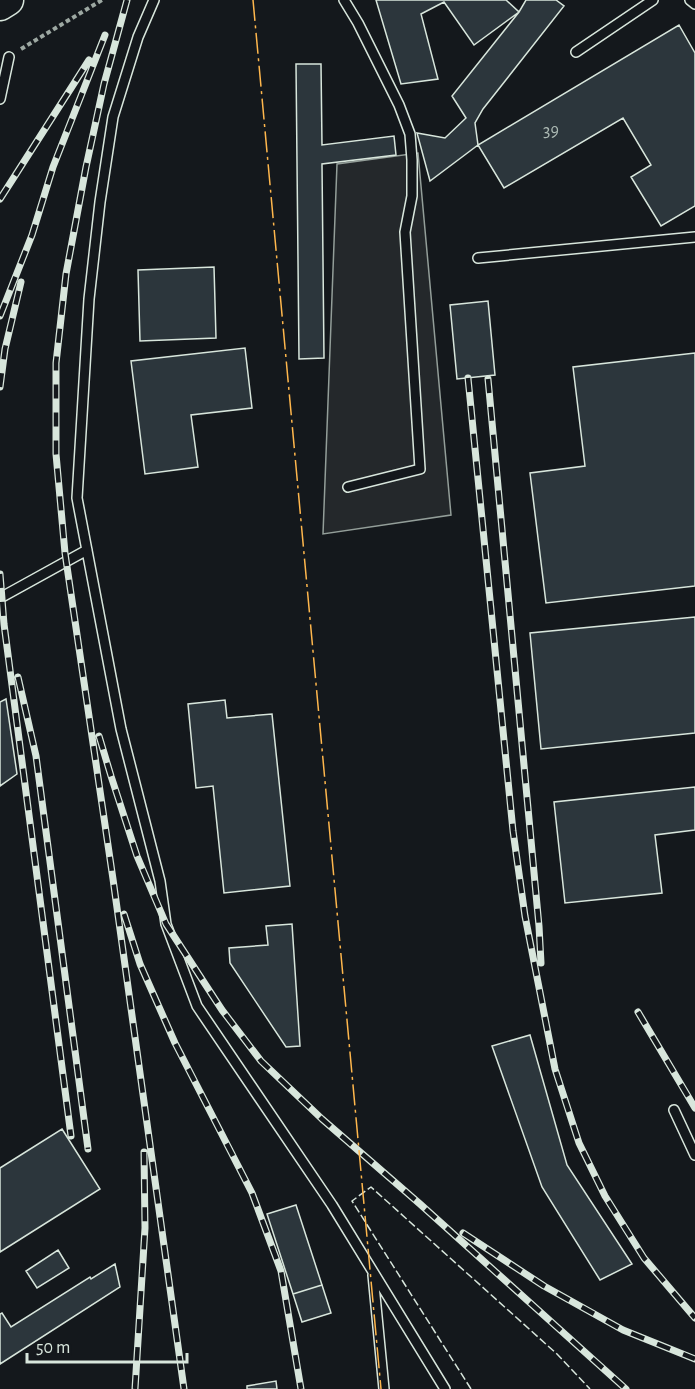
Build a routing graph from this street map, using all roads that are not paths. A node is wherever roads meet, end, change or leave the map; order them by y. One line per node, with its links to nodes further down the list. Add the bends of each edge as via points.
1 (8, 0): 7 (main road)
2 (154, 0): 14 (lane, via 113,117 100,202 89,299 77,498)
3 (344, 0): 13 (lane, via 410,134 412,196 405,232 420,469)
4 (653, 0): 8 (lane)
5 (690, 0): 6 (lane)
6 (695, 4)
7 (0, 5)
8 (576, 52)
9 (9, 57): 10 (lane)
10 (0, 99)
11 (695, 237): 12 (lane)
12 (478, 258)
13 (348, 487)
14 (87, 550): 15 (lane); 18 (lane, via 121,729 160,881 166,924 197,1006 332,1204)
15 (0, 598)
16 (674, 1110): 17 (lane)
17 (695, 1155)
18 (372, 1271): 19 (lane); 20 (lane)
19 (384, 1389)
20 (445, 1389)

